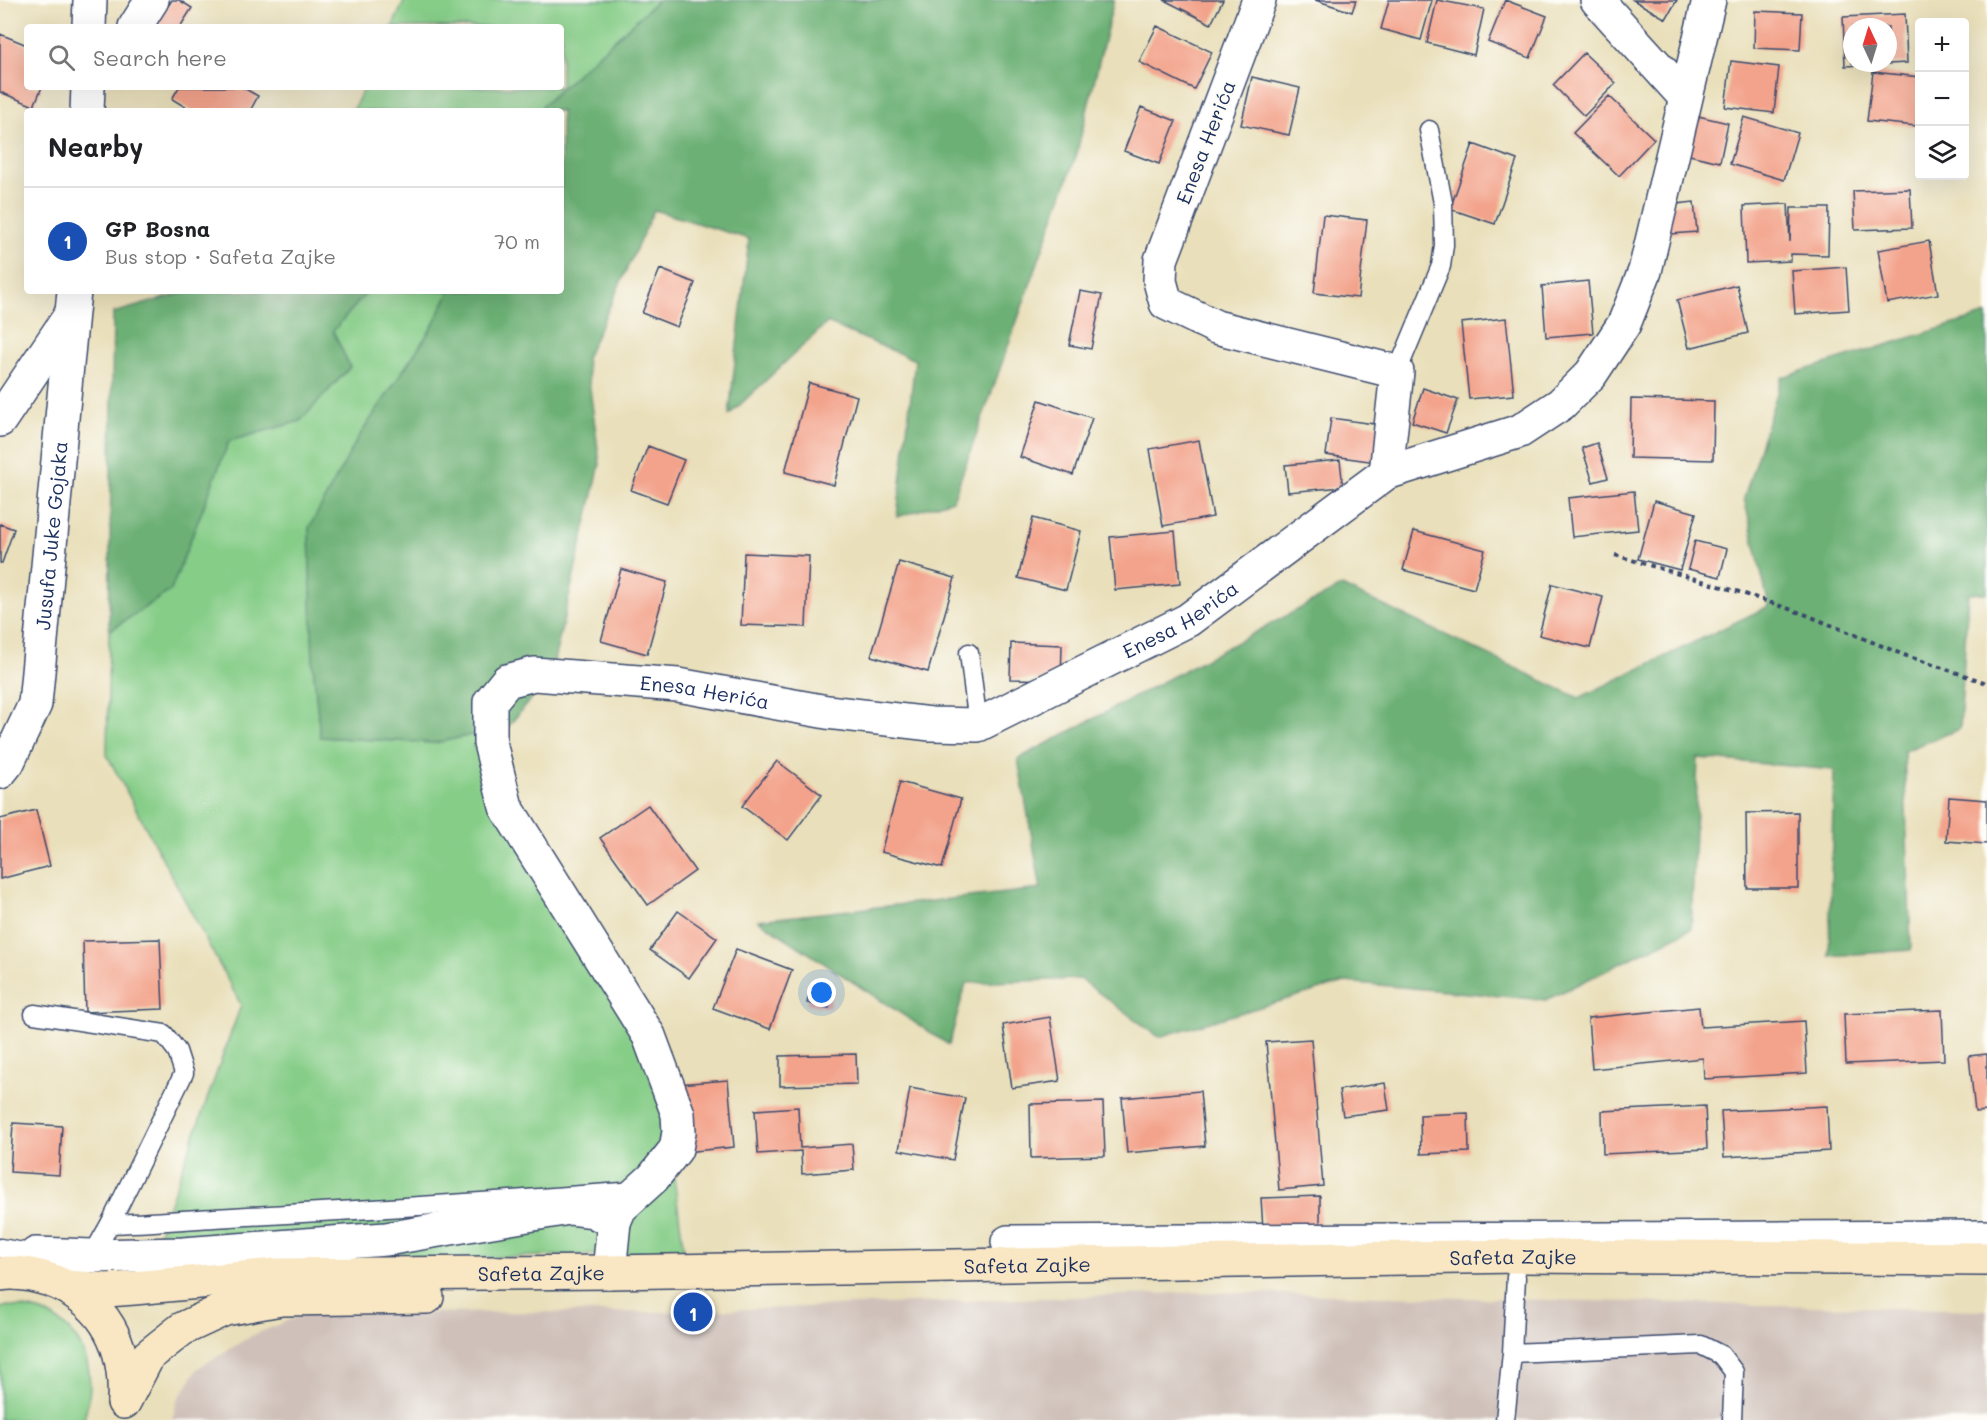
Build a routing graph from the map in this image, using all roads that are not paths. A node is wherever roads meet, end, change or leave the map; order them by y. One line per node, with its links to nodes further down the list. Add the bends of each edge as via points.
1 (90, 0): 6 (street)
2 (152, 0): 7 (street)
3 (1258, 0): 11 (street, Enesa Herića, via 1161,260 1160,281 1166,303 1216,327)
4 (1597, 0): 8 (street)
5 (1709, 0): 8 (street, Enesa Herića)
6 (89, 24)
7 (137, 24)
8 (1685, 97): 13 (street, Enesa Herića, via 1645,271 1624,324 1591,374 1561,404 1520,431)
9 (1429, 130): 11 (lane, via 1443,203 1444,245 1441,266)
10 (73, 302): 12 (street); 16 (street, Jusufa Juke Gojaka, via 35,704)
11 (1397, 372): 13 (street)
12 (0, 420)
13 (1386, 472): 15 (street, Enesa Herića, via 1188,620)
14 (969, 653): 15 (lane)
15 (978, 725): 18 (street, Enesa Herića, via 931,724 826,712 678,685 534,674 507,681 490,702 490,743 506,807 649,1036 678,1114 676,1149)
16 (0, 772)
17 (34, 1014): 20 (lane, via 164,1034 177,1051 184,1073)
18 (646, 1184): 19 (street, Enesa Herića, via 620,1208); 20 (lane, via 373,1210)
19 (614, 1222): 23 (street, via 593,1211 569,1208 386,1239 183,1254); 26 (street)
20 (110, 1224): 23 (lane)
21 (1987, 1237): 22 (street)
22 (1008, 1242)
23 (92, 1256): 25 (street)
24 (1987, 1259): 26 (main road, Safeta Zajke, via 1517,1256)
25 (13, 1262): 29 (main road, Safeta Zajke)
26 (609, 1272): 29 (main road, Safeta Zajke, via 276,1275 106,1290)
27 (1516, 1277): 28 (main road, Safeta Zajke); 30 (lane); 31 (main road, Safeta Zajke, via 281,1299 225,1309 182,1329 148,1356)
28 (1987, 1279)
29 (66, 1287): 31 (main road, Safeta Zajke, via 93,1307 113,1335 125,1379)
30 (1512, 1353): 32 (lane); 33 (lane, via 1701,1346 1721,1355 1734,1372)
31 (121, 1411)
32 (1505, 1420)
33 (1732, 1420)

